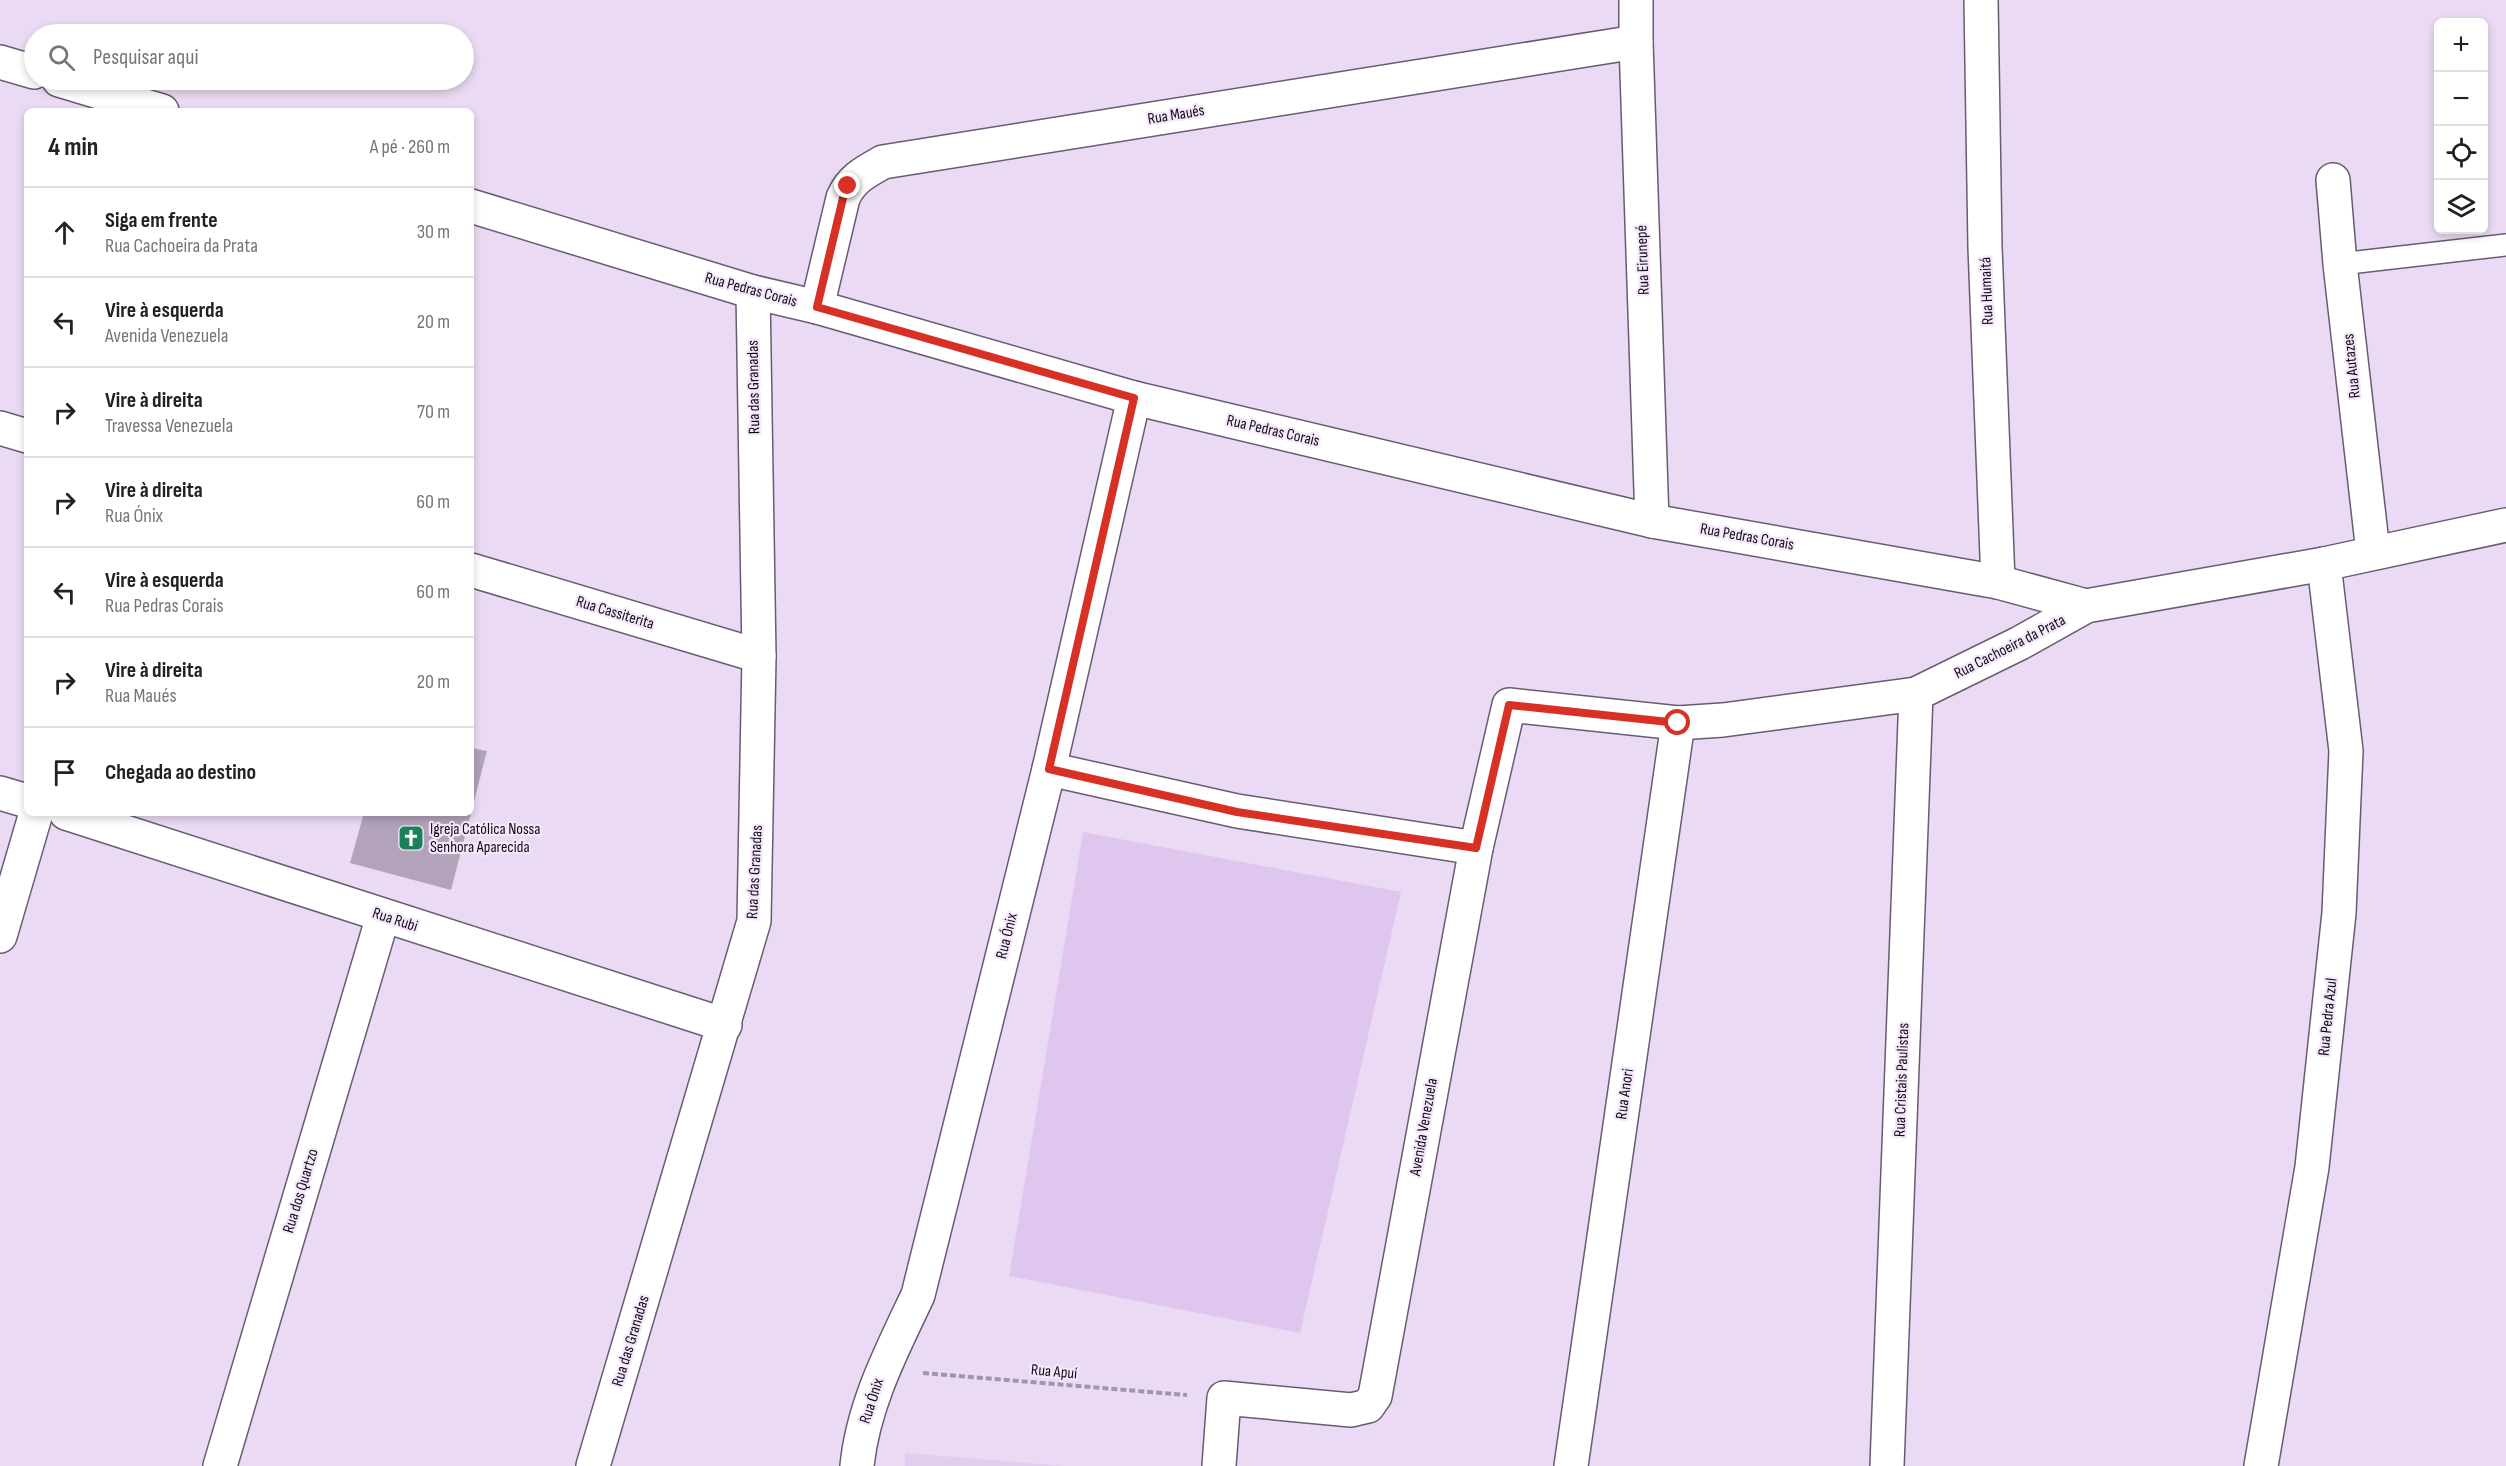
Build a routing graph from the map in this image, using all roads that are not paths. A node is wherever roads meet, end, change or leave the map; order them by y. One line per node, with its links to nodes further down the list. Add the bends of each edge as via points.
1 (1636, 0): 3 (street, Rua Eirunepé)
2 (1982, 0): 22 (street, Rua Humaitá, via 1985,247)
3 (1636, 42): 13 (street, Rua Maués, via 883,162 857,176 848,186); 17 (street, Rua Eirunepé)
4 (0, 62): 5 (street)
5 (24, 69)
6 (92, 90): 7 (street)
7 (152, 108)
8 (2334, 180): 11 (street, Rua Autazes)
9 (474, 207): 12 (street, Rua Pedras Corais)
10 (2506, 245): 11 (lane)
11 (2340, 264): 19 (street, Rua Autazes)
12 (753, 292): 13 (street, Rua Pedras Corais); 24 (street, Rua das Granadas)
13 (817, 307): 14 (street, Rua Pedras Corais)
14 (1134, 398): 17 (street, Rua Pedras Corais); 28 (street, Rua Ónix)
15 (0, 428): 16 (street)
16 (24, 435)
17 (1652, 521): 22 (street, Rua Pedras Corais)
18 (2506, 525): 19 (street, Rua Cachoeira da Prata)
19 (2373, 552): 20 (street, Rua Cachoeira da Prata)
20 (2324, 564): 23 (street, Rua Cachoeira da Prata); 43 (street, Rua Pedra Azul, via 2346,751 2339,913 2312,1167)
21 (474, 571): 24 (street, Rua Cassiterita)
22 (1998, 582): 23 (street, Rua Pedras Corais)
23 (2086, 606): 25 (street, Rua Cachoeira da Prata)
24 (759, 656): 36 (street, Rua das Granadas, via 754,921)
25 (1916, 694): 27 (street, Rua Cachoeira da Prata); 42 (street, Rua Cristais Paulistas)
26 (1509, 705): 27 (street, Rua Cachoeira da Prata); 33 (street, Avenida Venezuela)
27 (1678, 723): 41 (street, Rua Anori)
28 (1049, 769): 33 (street, via 1237,812); 39 (street, Rua Ónix, via 918,1295 882,1370 860,1439)
29 (0, 793): 30 (street)
30 (24, 800)
31 (35, 816): 35 (street)
32 (75, 816): 34 (street, Rua Rubi)
33 (1476, 848): 40 (street, Avenida Venezuela, via 1375,1396 1368,1406 1351,1410 1224,1398)
34 (383, 916): 36 (street, Rua Rubi); 37 (street, Rua dos Quartzo)
35 (0, 936)
36 (725, 1025): 38 (street, Rua das Granadas)
37 (220, 1466)
38 (593, 1466)
39 (857, 1466)
40 (1219, 1466)
41 (1571, 1466)
42 (1887, 1466)
43 (2261, 1466)

